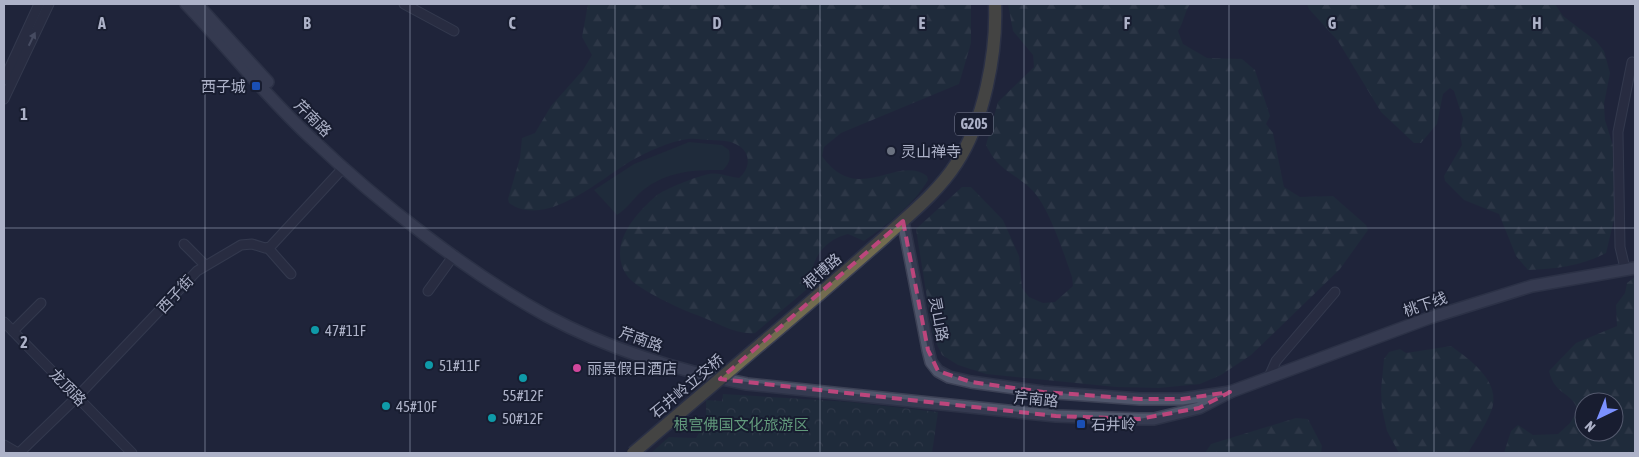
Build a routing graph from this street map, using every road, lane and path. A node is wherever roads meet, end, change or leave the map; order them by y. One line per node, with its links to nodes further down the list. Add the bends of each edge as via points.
1 (38, 4): 9 (street)
2 (48, 4): 10 (street, one-way to 2)
3 (186, 4): 11 (main road, 芹南路, via 311,139)
4 (197, 4): 11 (main road)
5 (404, 4): 7 (street)
6 (995, 4): 12 (highway, G205, via 995,43 990,70 984,97 962,155 939,185)
7 (454, 31)
8 (1632, 62): 17 (street, via 1618,132 1620,247)
9 (4, 80)
10 (4, 99)
11 (344, 167): 14 (street); 15 (main road, 芹南路)
12 (903, 221): 24 (highway, 根博路 / G205); 26 (main road, 灵山路, via 930,356 938,371 949,377 1043,392 1140,399 1182,399)
13 (184, 244): 16 (street)
14 (268, 248): 16 (street, 西子街, via 245,244); 18 (street)
15 (454, 255): 19 (street); 26 (main road, 芹南路, via 520,300 584,334 695,373 747,384 1056,416 1138,419 1199,408)
16 (205, 265): 27 (street, 西子街)
17 (1630, 268): 25 (main road, 桃下线, via 1516,291 1429,318)
18 (291, 274)
19 (428, 291)
20 (1335, 292): 25 (street, via 1276,361)
21 (41, 303): 23 (street)
22 (4, 322): 23 (street, 龙顶路)
23 (13, 332): 27 (street, 龙顶路)
24 (761, 344): 31 (highway, 石井岭立交桥 / G205, bridge)
25 (1268, 378): 26 (main road, 桃下线)
26 (1230, 392)
27 (77, 397): 29 (street, 西子街); 30 (street, 龙顶路)
28 (4, 445): 29 (street)
29 (18, 453)
30 (132, 453)
31 (633, 453)

